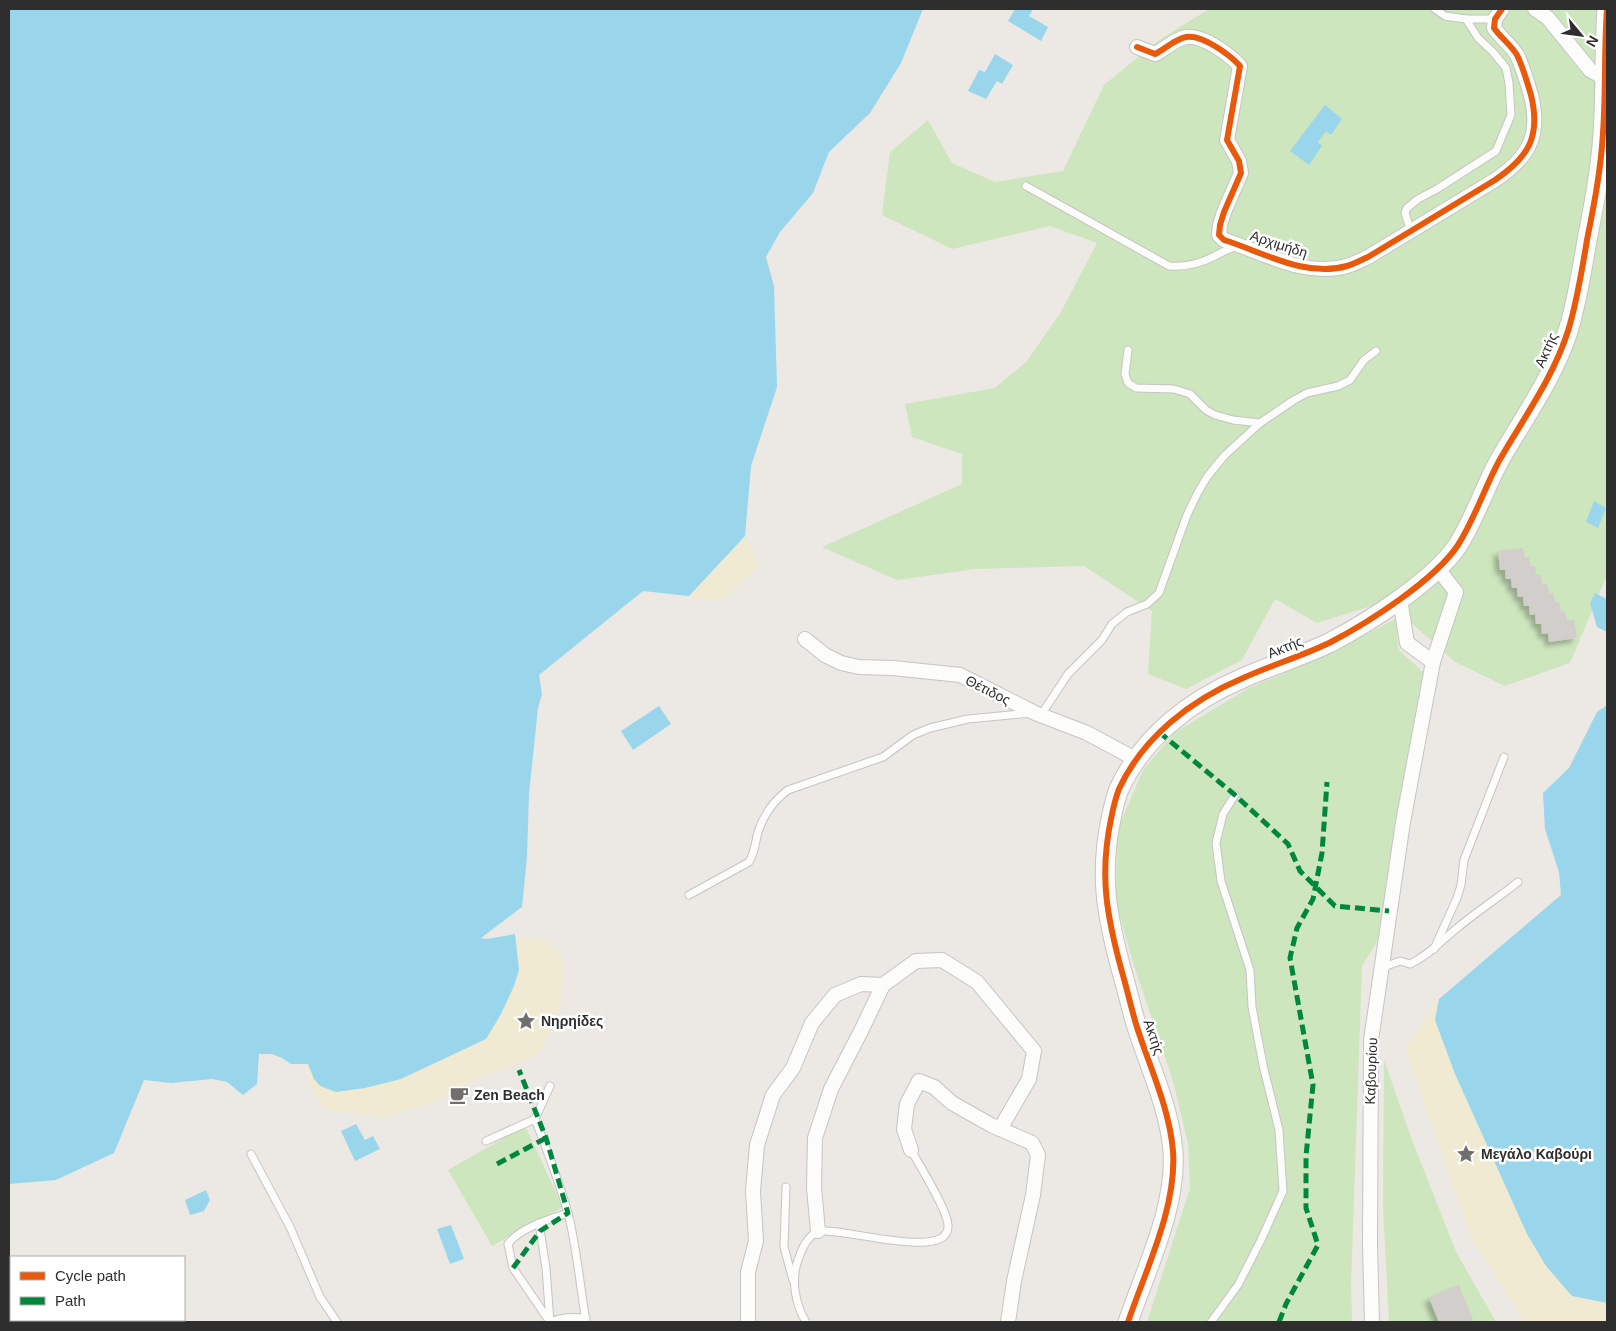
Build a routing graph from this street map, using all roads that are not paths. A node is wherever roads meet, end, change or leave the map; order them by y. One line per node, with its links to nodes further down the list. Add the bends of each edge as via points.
1 (1435, 9): 5 (lane, via 1445,16)
2 (1535, 9): 7 (street, via 1548,18 1590,70)
3 (1607, 9): 7 (street, Ακτής)
4 (1498, 14): 5 (lane); 9 (street, Αρχιμήδη, via 1494,28 1516,54 1528,82 1535,120 1532,137 1522,158 1512,169)
5 (1466, 19): 9 (lane, via 1478,38 1506,68 1511,115 1496,151 1407,208 1405,213)
6 (1137, 47): 10 (street, Αρχιμήδη, via 1155,54 1188,37 1217,48 1240,66 1227,140 1240,161 1241,173 1224,212 1219,235)
7 (1604, 78): 14 (street, Ακτής, via 1600,168 1568,332 1555,363 1497,465 1469,527)
8 (1026, 186): 10 (lane, via 1169,266 1198,264)
9 (1411, 232): 10 (street, Αρχιμήδη, via 1368,257 1346,266 1329,268 1293,265)
10 (1241, 245)
11 (1128, 350): 13 (lane, via 1125,374 1128,383 1136,388 1174,389 1190,394 1215,415)
12 (1376, 351): 13 (lane, via 1364,360 1350,380 1307,393)
13 (1260, 423): 18 (lane, via 1224,456 1207,477 1187,515 1159,593 1147,604 1127,612 1112,624)
14 (1438, 569): 15 (street, Ακτής); 17 (street, Καβουρίου, via 1456,592)
15 (1400, 599): 17 (street, via 1407,643); 20 (street, Ακτής, via 1329,643 1214,692 1159,732)
16 (805, 639): 18 (street, Θέτιδος, via 841,663 960,676)
17 (1434, 662): 25 (street, Καβουρίου, via 1403,822)
18 (1038, 714): 20 (street, Θέτιδος, via 1087,732); 23 (lane, via 968,719 930,728 913,734 883,757 788,790 775,800 764,816 749,862)
19 (1504, 758): 24 (lane, via 1464,860 1457,898)
20 (1137, 760): 44 (street, Ακτής, via 1118,792 1107,838 1104,870 1106,906 1136,1024 1162,1101 1173,1152 1172,1181 1164,1217)
21 (1234, 795): 45 (lane, via 1223,814 1216,843 1221,882 1250,970 1252,1007 1279,1130 1282,1191 1238,1284)
22 (1518, 882): 24 (lane)
23 (689, 895)
24 (1434, 949): 25 (lane, via 1410,964 1400,961)
25 (1380, 968): 46 (street, Καβουρίου, via 1370,1076)
26 (883, 985): 29 (street, via 916,961 942,960 977,982 1011,1022 1034,1051 1029,1079); 36 (street, via 830,1089 815,1138 814,1188); 41 (street, via 861,984 835,995 812,1023 793,1068 773,1096 757,1145 753,1191 756,1241 748,1272)
27 (550, 1086): 28 (lane)
28 (535, 1119): 30 (lane); 34 (lane)
29 (1000, 1129): 31 (street, via 919,1081 907,1104 904,1129); 43 (street, via 1032,1143 1038,1155)
30 (486, 1141)
31 (911, 1150): 36 (lane, via 942,1208 948,1227 946,1234 924,1242 893,1242 831,1230)
32 (251, 1154): 39 (lane, via 290,1227 320,1297)
33 (786, 1187): 37 (lane, via 784,1247)
34 (568, 1213): 35 (lane); 38 (lane)
35 (539, 1224): 40 (lane); 40 (lane, via 512,1238 508,1244 513,1268)
36 (818, 1231): 37 (lane, via 803,1246 796,1264)
37 (794, 1283): 42 (lane, via 800,1312)
38 (586, 1320): 40 (lane, via 571,1316)
39 (337, 1322)
40 (550, 1322)
41 (748, 1322)
42 (806, 1322)
43 (1008, 1322)
44 (1128, 1322)
45 (1211, 1322)
46 (1372, 1322)

